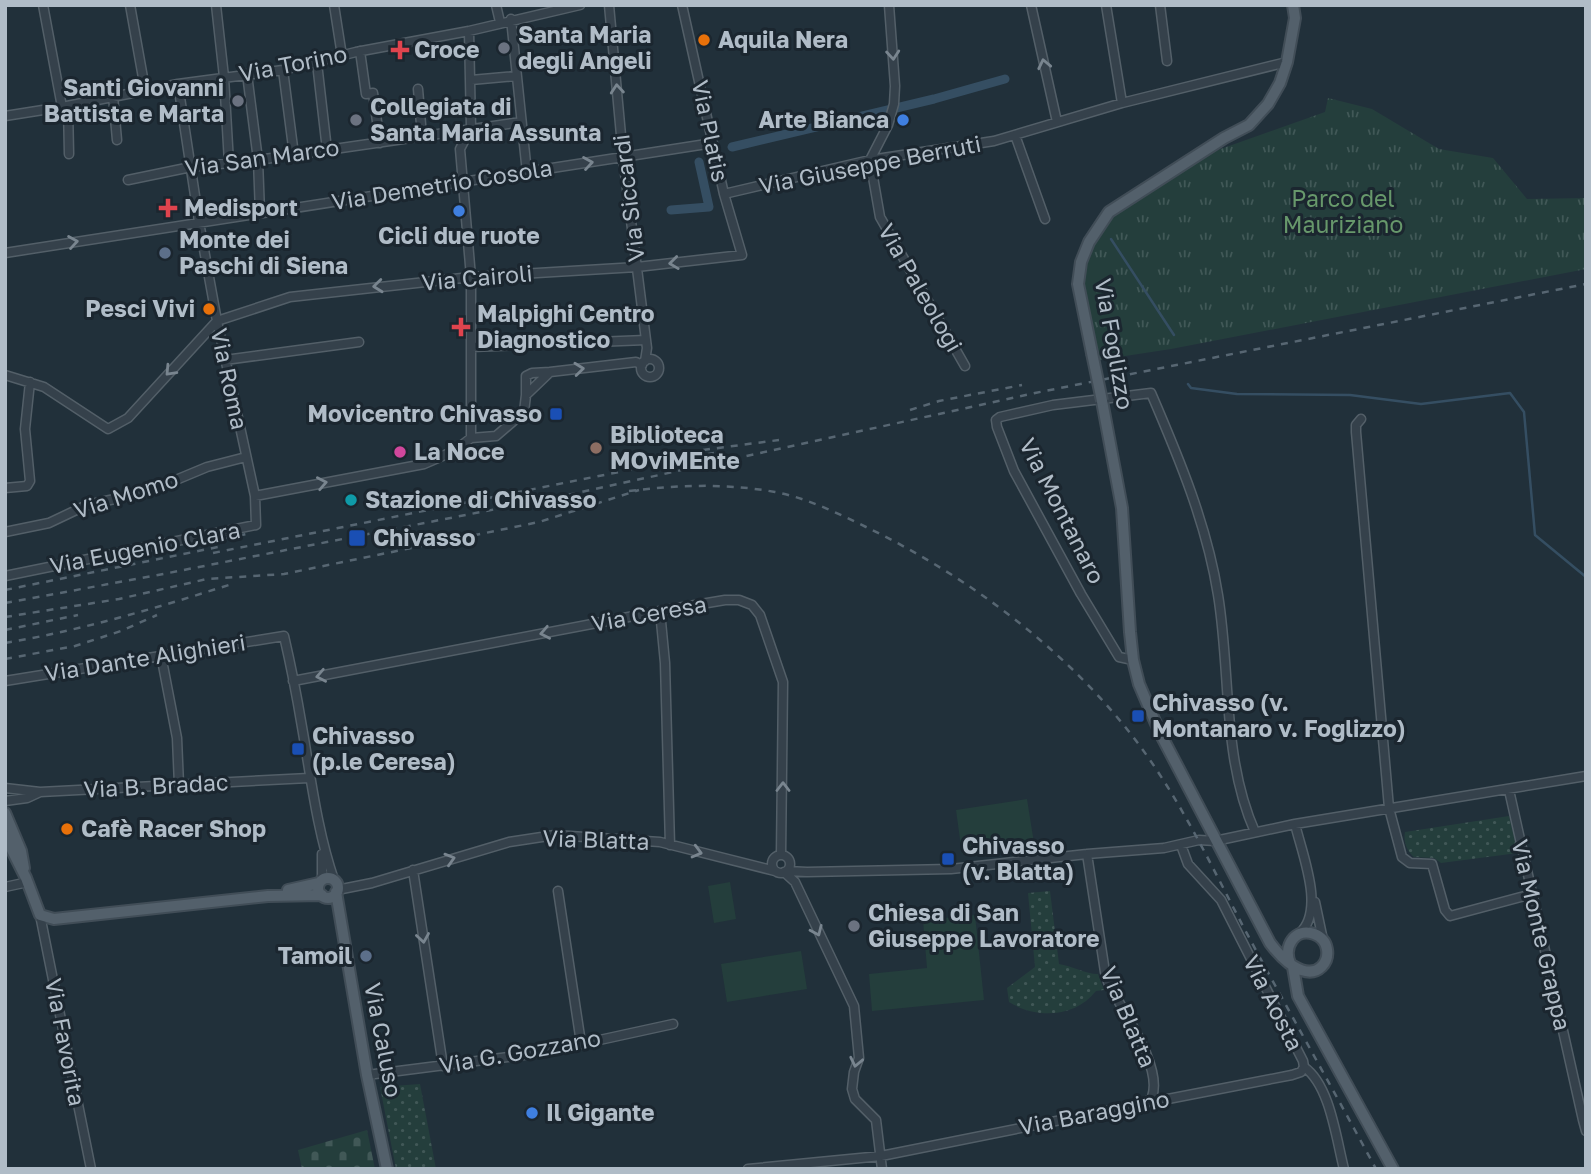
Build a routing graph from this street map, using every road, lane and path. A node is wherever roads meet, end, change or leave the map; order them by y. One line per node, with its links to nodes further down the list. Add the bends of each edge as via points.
1 (43, 5): 32 (street)
2 (131, 5): 28 (street)
3 (216, 5): 25 (street)
4 (334, 5): 18 (street)
5 (496, 5): 15 (street)
6 (580, 5): 14 (street, Via Torino)
7 (609, 5): 45 (street, Via Siccardi, one-way to 7)
8 (682, 5): 41 (street, Via Platis)
9 (889, 5): 47 (street, one-way to 47, via 894,104)
10 (1031, 5): 35 (street, one-way to 10)
11 (1106, 5): 31 (street)
12 (1160, 5): 19 (street)
13 (1293, 5): 20 (main road, Via Foglizzo)
14 (511, 19): 15 (street, Via Torino); 24 (street)
15 (499, 22): 16 (street, Via Torino)
16 (468, 31): 17 (street, Via Torino); 26 (street)
17 (360, 51): 18 (street, Via Torino); 40 (street, via 366,94 373,93)
18 (342, 56): 21 (street, Via Torino)
19 (1167, 61)
20 (1287, 62): 31 (street, Via Giuseppe Berruti); 81 (main road, Via Foglizzo, bridge, via 1275,94 1249,125 1109,212 1081,262 1078,285 1122,508)
21 (317, 63): 22 (street, Via Torino); 42 (street)
22 (282, 70): 23 (street, Via Torino); 44 (street)
23 (247, 74): 25 (street, Via Torino); 46 (street)
24 (516, 76): 26 (street); 34 (street)
25 (224, 77): 27 (street, Via Torino); 48 (street)
26 (471, 80): 36 (street)
27 (178, 83): 28 (street, Via Torino); 49 (street)
28 (145, 89): 30 (street, Via Torino)
29 (418, 89): 38 (street)
30 (113, 96): 32 (street, Via Torino); 39 (street)
31 (1122, 103): 35 (street, Via Giuseppe Berruti)
32 (65, 107): 33 (street, Via Torino); 43 (street)
33 (5, 116)
34 (521, 122): 36 (street, Via San Marco); 50 (street)
35 (1057, 122): 37 (street, Via Giuseppe Berruti)
36 (471, 128): 38 (street, Via San Marco); 52 (street, via 460,149)
37 (1015, 135): 47 (street, Via Giuseppe Berruti); 55 (street)
38 (422, 136): 40 (street, Via San Marco)
39 (117, 140)
40 (380, 143): 42 (street, Via San Marco)
41 (713, 143): 45 (street, Via Demetrio Cosola); 53 (street, Via Platis)
42 (327, 149): 44 (street, Via San Marco)
43 (69, 154)
44 (294, 155): 46 (street, Via San Marco)
45 (623, 157): 50 (street, Via Demetrio Cosola, one-way to 45); 59 (street, Via Siccardi)
46 (258, 160): 48 (street, Via San Marco); 54 (street)
47 (870, 160): 53 (street, Via Giuseppe Berruti); 66 (street, Via Paleologi, via 880,217)
48 (229, 163): 49 (street, Via San Marco)
49 (191, 167): 51 (street, Via San Marco); 56 (street)
50 (527, 173): 52 (street, Via Demetrio Cosola)
51 (128, 180)
52 (462, 183): 54 (street, Via Demetrio Cosola); 60 (street)
53 (724, 194): 58 (street, Via Platis)
54 (260, 213): 56 (street, Via Demetrio Cosola)
55 (1045, 219)
56 (199, 222): 57 (street, Via Demetrio Cosola, one-way to 56); 61 (street, Via Roma)
57 (5, 253)
58 (742, 255): 59 (street, Via Cairoli, one-way to 59)
59 (637, 267): 60 (street, Via Cairoli); 63 (street, Via Siccardi)
60 (471, 277): 61 (street, Via Cairoli, one-way to 61, via 290,297); 64 (street)
61 (216, 321): 65 (street, Via Roma); 69 (street, one-way to 69, via 128,418 108,429)
62 (359, 342): 65 (street)
63 (647, 344): 64 (street); 67 (street, Via Siccardi, one-way to 63, via 647,362)
64 (471, 347): 72 (street)
65 (225, 360): 73 (street, Via Roma)
66 (965, 366)
67 (550, 372): 70 (street); 70 (street, via 526,376)
68 (5, 375): 69 (street)
69 (30, 382): 74 (street, via 25,429 30,481 27,486)
70 (526, 395): 72 (street, via 524,412 496,436)
71 (1361, 419): 91 (street, via 1356,432)
72 (471, 438): 75 (street, one-way to 72, via 424,464)
73 (246, 457): 75 (street, Via Roma); 76 (street, Via Momo, via 207,467 147,492 87,505 49,523)
74 (5, 488)
75 (255, 496): 77 (street, Via Eugenio Clara, via 258,521 253,526)
76 (5, 532)
77 (5, 576)
78 (660, 611): 83 (street, Via Ceresa, one-way to 83); 98 (street); 101 (street, Via Ceresa, one-way to 78, via 783,682 760,615 752,605 738,600)
79 (285, 636): 80 (street, Via Dante Alighieri); 83 (street, Via Caluso)
80 (162, 655): 82 (street, Via Dante Alighieri); 86 (street, via 177,738)
81 (1133, 660): 95 (street, Via Montanaro, via 1119,657 1081,594 1014,471 997,427 1000,416 1151,393 1209,545 1219,598 1235,762 1243,806); 97 (main road, via 1149,710)
82 (5, 681)
83 (293, 681): 85 (street, Via Caluso)
84 (1586, 776): 88 (street)
85 (309, 778): 86 (street, Via B. Bradac); 94 (street, Via Caluso)
86 (179, 785): 89 (street, Via B. Bradac)
87 (5, 788): 89 (street)
88 (1509, 790): 91 (street); 111 (street, Via Monte Grappa)
89 (40, 792): 90 (street, Via B. Bradac)
90 (5, 801)
91 (1389, 808): 93 (street); 111 (street, via 1402,857 1409,863 1432,864 1450,916)
92 (5, 813): 105 (main road)
93 (1295, 824): 95 (street); 107 (street)
94 (320, 830): 106 (street, Via Caluso); 109 (street, Via Caluso)
95 (1255, 832): 97 (street)
96 (5, 836): 105 (main road)
97 (1215, 841): 99 (street, Via Blatta); 116 (main road)
98 (670, 845): 102 (street, Via Blatta, one-way to 98, via 509,842 555,835 634,838); 103 (street, Via Blatta, one-way to 103)
99 (1181, 845): 100 (street, Via Blatta); 125 (street, Via Aosta, via 1188,863 1221,900)
100 (1087, 853): 104 (street, Via Blatta, via 951,869); 127 (street, Via Blatta, via 1105,972 1151,1066)
101 (784, 857): 103 (street, via 790,864); 103 (street, via 772,861); 104 (street, Via Blatta)
102 (413, 870): 109 (street, Via Blatta); 124 (street, one-way to 124)
103 (782, 871): 104 (street, Via Blatta); 130 (street, one-way to 130, via 795,882 854,1006 859,1058 852,1089 855,1099 876,1120)
104 (815, 872)
105 (27, 880): 108 (street); 114 (main road)
106 (321, 881): 109 (main road, via 328,878); 112 (main road); 113 (main road, via 318,891)
107 (1310, 886): 117 (street, via 1310,918); 118 (street)
108 (5, 887)
109 (336, 888): 113 (main road, via 333,896); 115 (main road, Via Caluso)
110 (558, 891): 123 (street)
111 (1532, 894): 128 (street, Via Monte Grappa)
112 (268, 896): 113 (main road); 114 (main road, via 54,919)
113 (323, 896): 115 (main road, Via Caluso)
114 (40, 915): 131 (street, Via Favorita)
115 (340, 919): 126 (main road, Via Caluso)
116 (1265, 932): 117 (main road, via 1278,941); 119 (main road)
117 (1295, 937): 118 (main road, via 1312,933); 119 (main road, via 1287,950)
118 (1323, 940): 120 (main road, via 1328,953)
119 (1292, 965): 120 (main road, via 1305,973); 121 (main road, via 1298,996)
120 (1314, 971): 121 (main road, via 1301,988)
121 (1306, 1007): 136 (main road)
122 (673, 1024): 123 (street, Via G. Gozzano)
123 (581, 1043): 124 (street, Via G. Gozzano)
124 (443, 1066): 126 (street, Via G. Gozzano)
125 (1304, 1067): 127 (street, Via Baraggino, via 1292,1076 1168,1099); 135 (street, Via Aosta, via 1321,1086)
126 (368, 1075): 132 (main road, Via Caluso)
127 (1152, 1097): 130 (street, Via Baraggino, via 1146,1103)
128 (1585, 1120): 129 (street, Via Monte Grappa)
129 (1586, 1131)
130 (881, 1156): 133 (street, Via Baraggino); 134 (street)
131 (91, 1169)
132 (387, 1169)
133 (748, 1169)
134 (882, 1169)
135 (1344, 1169)
136 (1393, 1169)

